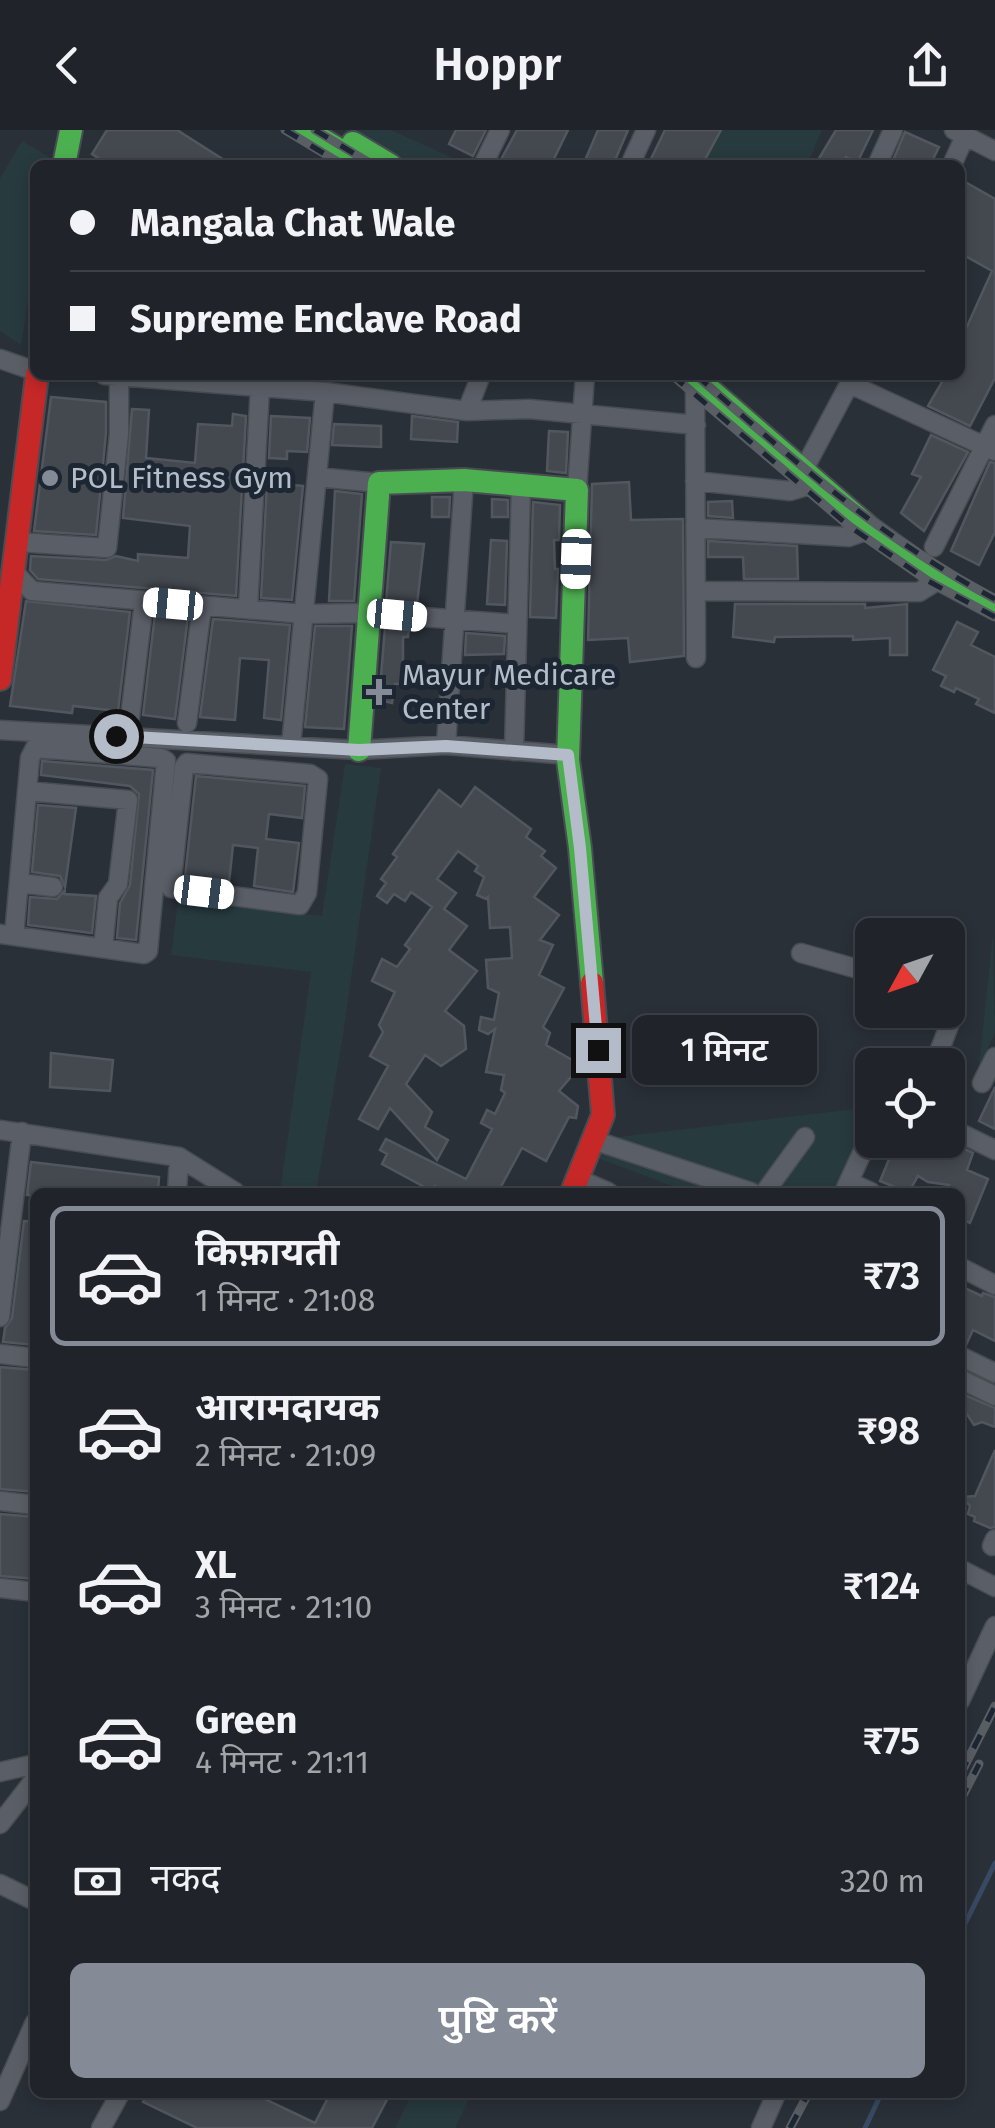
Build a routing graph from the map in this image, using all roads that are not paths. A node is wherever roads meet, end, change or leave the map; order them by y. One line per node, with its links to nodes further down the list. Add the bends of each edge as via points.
1 (70, 130): 9 (street)
2 (306, 130): 10 (street)
3 (331, 130): 11 (street)
4 (500, 130): 12 (street)
5 (646, 130): 13 (street)
6 (893, 130): 14 (street)
7 (960, 133): 8 (street); 15 (street)
8 (995, 152)
9 (65, 160)
10 (357, 160)
11 (382, 160)
12 (485, 160)
13 (632, 160)
14 (879, 160)
15 (953, 160)
16 (0, 360): 17 (street)
17 (30, 371)
18 (35, 380): 43 (street)
19 (119, 380): 43 (street, via 107,548)
20 (175, 380): 26 (street)
21 (479, 380): 28 (street)
22 (585, 380): 29 (street)
23 (701, 380): 31 (street)
24 (706, 380): 33 (street)
25 (852, 380): 32 (street); 33 (street)
26 (260, 386): 27 (street); 49 (street)
27 (325, 392): 28 (street); 34 (street)
28 (467, 411): 29 (street)
29 (582, 413): 31 (street); 39 (street)
30 (995, 425): 32 (street)
31 (696, 426): 36 (street)
32 (990, 449): 42 (street)
33 (810, 471): 36 (street, via 790,491); 41 (street); 46 (street, via 910,543)
34 (317, 476): 37 (street); 52 (street)
35 (464, 480): 37 (street); 38 (street); 53 (street)
36 (695, 481): 40 (street)
37 (379, 482): 51 (street)
38 (521, 485): 39 (street); 54 (street)
39 (578, 490): 66 (street)
40 (696, 528): 41 (street, via 849,537); 45 (street)
41 (870, 529): 44 (street)
42 (934, 547)
43 (11, 559): 47 (street, via 32,591); 55 (street)
44 (940, 579): 45 (street, via 919,592); 50 (street)
45 (696, 591): 56 (street)
46 (995, 593)
47 (144, 601): 48 (street); 58 (street)
48 (202, 606): 49 (street); 59 (street)
49 (248, 608): 52 (street)
50 (995, 608)
51 (368, 613): 52 (street); 53 (street); 64 (street)
52 (304, 614): 62 (street)
53 (454, 620): 54 (street); 63 (street)
54 (518, 624): 65 (street)
55 (3, 625): 57 (street)
56 (696, 658)
57 (0, 679)
58 (130, 717)
59 (187, 723)
60 (0, 730): 61 (street)
61 (254, 744): 62 (street); 67 (street)
62 (292, 746): 64 (street)
63 (446, 746): 64 (street); 65 (street)
64 (359, 750)
65 (514, 751): 66 (street)
66 (568, 755): 81 (street, via 602,1115)
67 (253, 769): 67 (street, via 184,767 171,888 300,905 308,893 318,779)
68 (27, 790): 69 (street); 72 (street, via 128,800); 72 (street, via 35,748 166,761 148,952)
69 (19, 883): 70 (street); 71 (street)
70 (53, 887)
71 (7, 935): 72 (street)
72 (103, 948)
73 (801, 953): 74 (street)
74 (855, 968)
75 (995, 1057): 76 (street)
76 (982, 1083)
77 (0, 1130): 78 (street)
78 (22, 1132): 83 (street); 91 (street)
79 (965, 1135): 82 (street)
80 (805, 1137): 90 (street)
81 (593, 1140): 85 (street); 89 (street)
82 (995, 1150)
83 (179, 1157): 87 (street); 88 (street)
84 (860, 1158): 86 (street)
85 (575, 1186)
86 (847, 1187)
87 (177, 1188)
88 (229, 1188)
89 (738, 1188)
90 (767, 1188)
91 (13, 1205): 92 (street); 95 (street)
92 (30, 1207)
93 (965, 1269): 94 (street)
94 (995, 1284)
95 (0, 1317)
96 (0, 1354): 97 (street)
97 (30, 1357)
98 (965, 1357): 99 (street)
99 (992, 1365)
100 (965, 1381): 101 (street)
101 (995, 1396)
102 (0, 1501): 103 (street)
103 (30, 1504)
104 (965, 1572): 105 (street)
105 (995, 1587)
106 (0, 1588): 107 (street)
107 (30, 1591)
108 (995, 1626): 109 (street)
109 (965, 1690)
110 (30, 1765): 111 (street)
111 (0, 1772)
112 (30, 1785): 113 (street)
113 (0, 1824)
114 (0, 1884): 115 (street)
115 (30, 1899)
116 (30, 2033): 119 (street)
117 (118, 2098): 120 (street)
118 (774, 2098): 121 (street)
119 (0, 2101)
120 (101, 2128)
121 (761, 2128)

